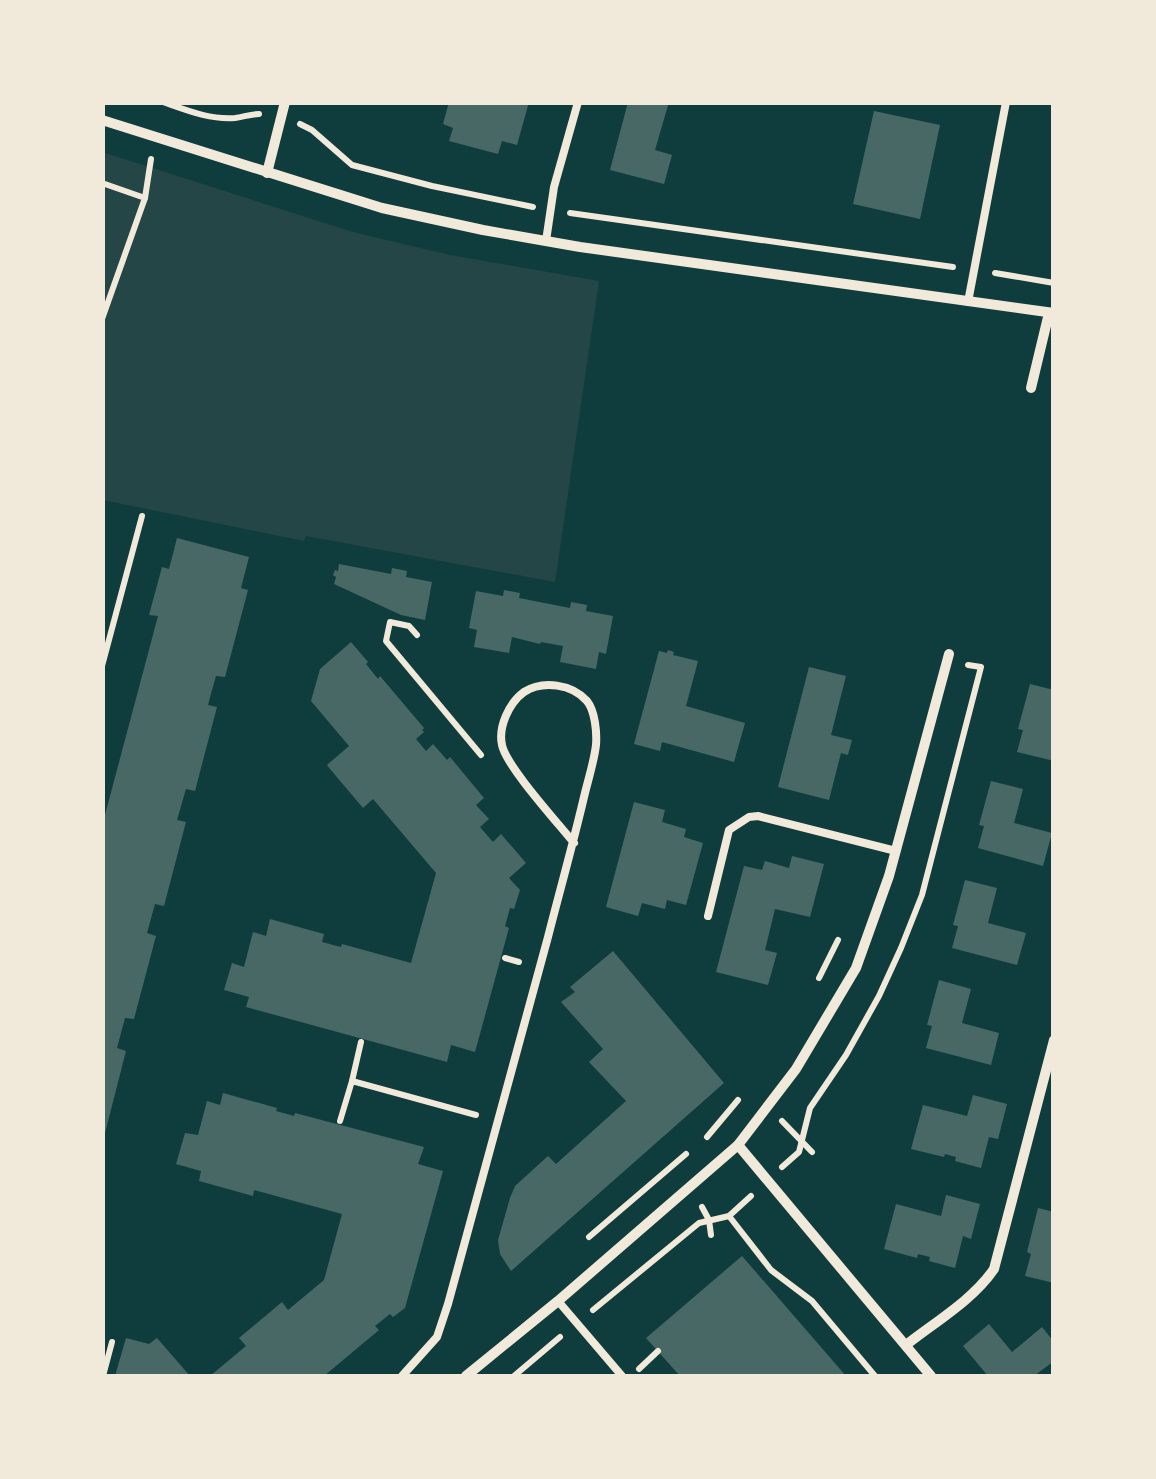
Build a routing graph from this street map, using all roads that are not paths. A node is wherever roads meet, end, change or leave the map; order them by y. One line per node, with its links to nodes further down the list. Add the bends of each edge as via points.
1 (285, 102): 5 (street)
2 (578, 102): 6 (lane)
3 (1006, 102): 7 (lane)
4 (102, 120): 5 (street)
5 (267, 173): 6 (street, via 382,208)
6 (546, 241): 7 (street)
7 (968, 302): 8 (street)
8 (1052, 313): 9 (street)
9 (1030, 388)
10 (950, 654): 12 (street)
11 (574, 843): 11 (lane, via 596,742 592,712 577,692 538,686 512,703 501,744); 18 (lane, via 448,1304 437,1337)
12 (896, 851): 13 (lane, via 749,817 729,830); 15 (street, via 856,968 796,1068)
13 (708, 916)
14 (1054, 1040): 17 (street, via 994,1269)
15 (738, 1146): 16 (street); 17 (street)
16 (558, 1301): 19 (street); 20 (lane)
17 (906, 1345): 21 (street)
18 (402, 1376)
19 (466, 1376)
20 (622, 1376)
21 (931, 1376)

